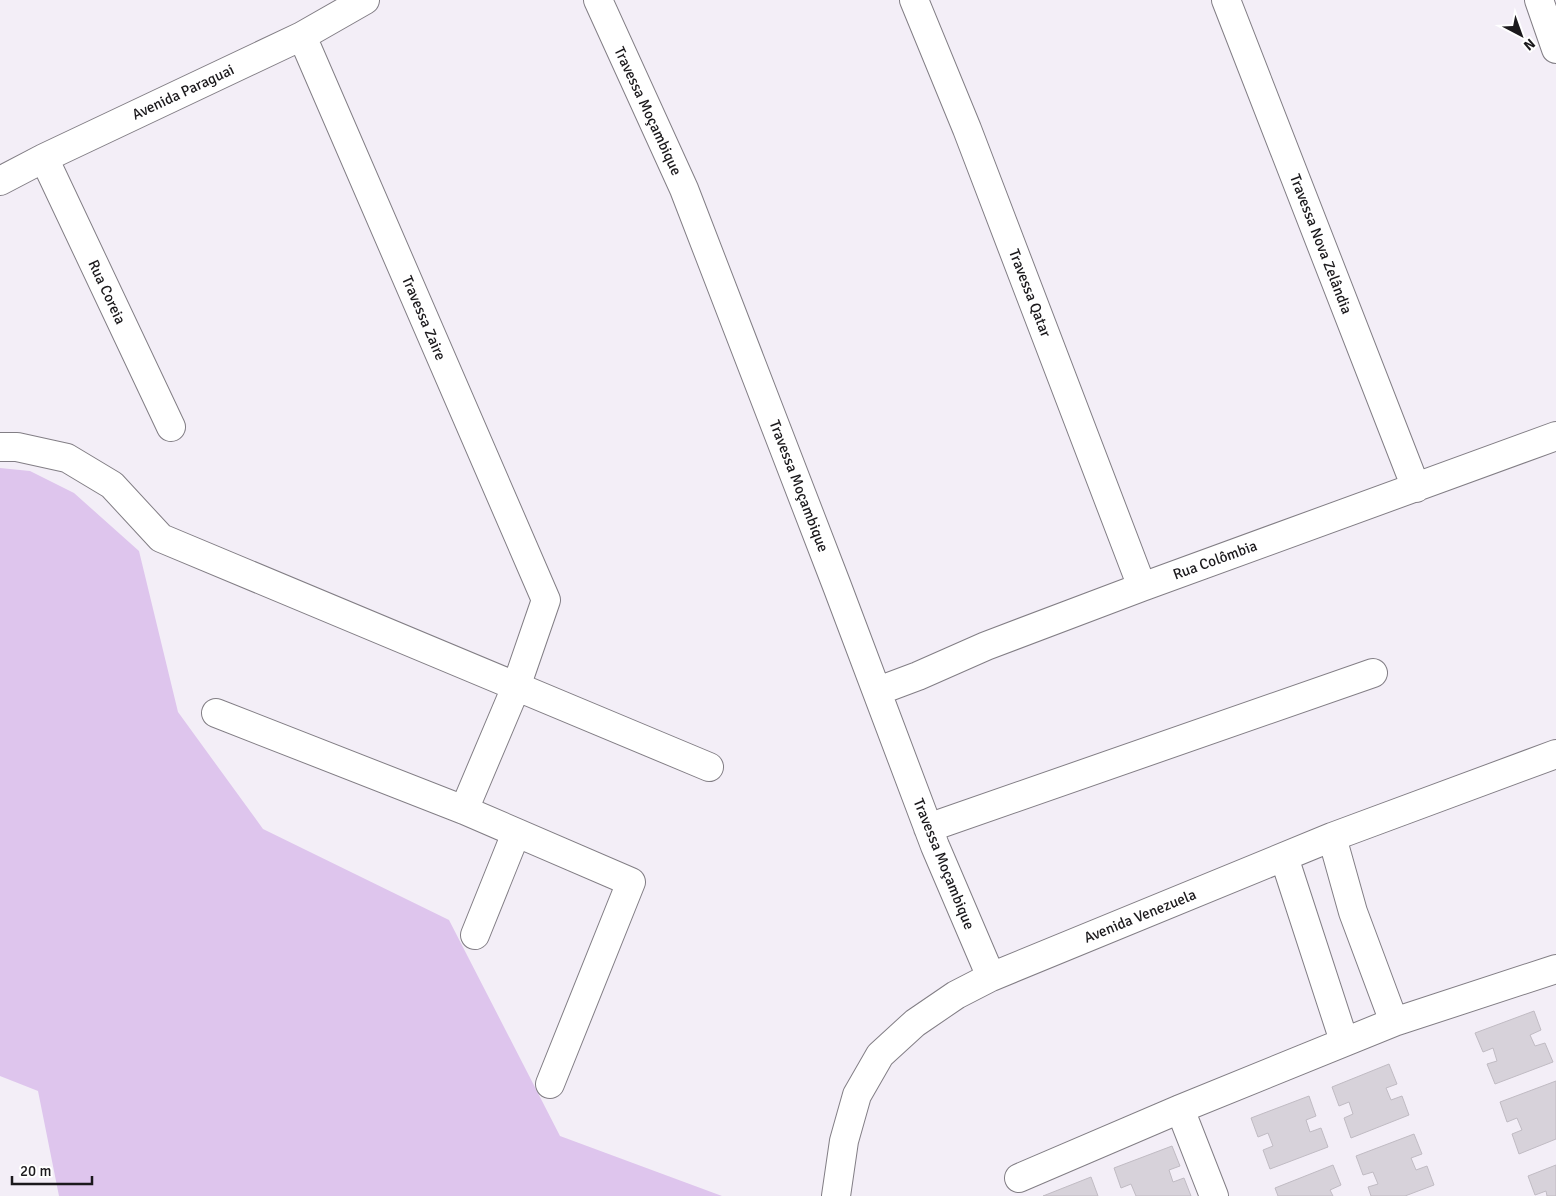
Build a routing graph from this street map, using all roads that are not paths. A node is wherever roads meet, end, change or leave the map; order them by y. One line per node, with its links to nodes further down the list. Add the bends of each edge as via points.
1 (365, 0): 6 (street, Avenida Paraguai)
2 (598, 0): 17 (street, Travessa Moçambique, via 684,189)
3 (914, 0): 14 (street, Travessa Qatar, via 967,129)
4 (1226, 0): 13 (street, Travessa Nova Zelândia)
5 (1539, 0): 7 (street)
6 (302, 36): 8 (street, Avenida Paraguai); 16 (street, Travessa Zaire, via 546,600)
7 (1556, 49)
8 (44, 158): 9 (street, Avenida Paraguai); 10 (street, Rua Coreia)
9 (0, 180)
10 (171, 427)
11 (1556, 436): 13 (street, Rua Colômbia)
12 (0, 447): 16 (street, via 17,447 67,458 112,485 161,538)
13 (1416, 488): 14 (street, Rua Colômbia)
14 (1142, 587): 17 (street, Rua Colômbia)
15 (1373, 673): 22 (street)
16 (516, 687): 20 (street); 21 (street)
17 (878, 691): 22 (street, Travessa Moçambique)
18 (216, 713): 21 (street)
19 (1556, 754): 24 (street, Avenida Venezuela)
20 (709, 767)
21 (464, 810): 23 (street)
22 (928, 828): 28 (street, Travessa Moçambique)
23 (516, 833): 26 (street); 31 (street, via 631,882)
24 (1332, 837): 25 (street, Avenida Venezuela); 29 (street, via 1353,912)
25 (1284, 857): 28 (street, Avenida Venezuela); 30 (street)
26 (475, 935)
27 (1556, 969): 29 (street)
28 (991, 977): 34 (street, Avenida Venezuela, via 915,1022 880,1055 857,1095 844,1141)
29 (1394, 1022): 30 (street)
30 (1344, 1041): 32 (street)
31 (550, 1084)
32 (1180, 1109): 33 (street); 35 (street)
33 (1019, 1178)
34 (836, 1196)
35 (1214, 1196)

